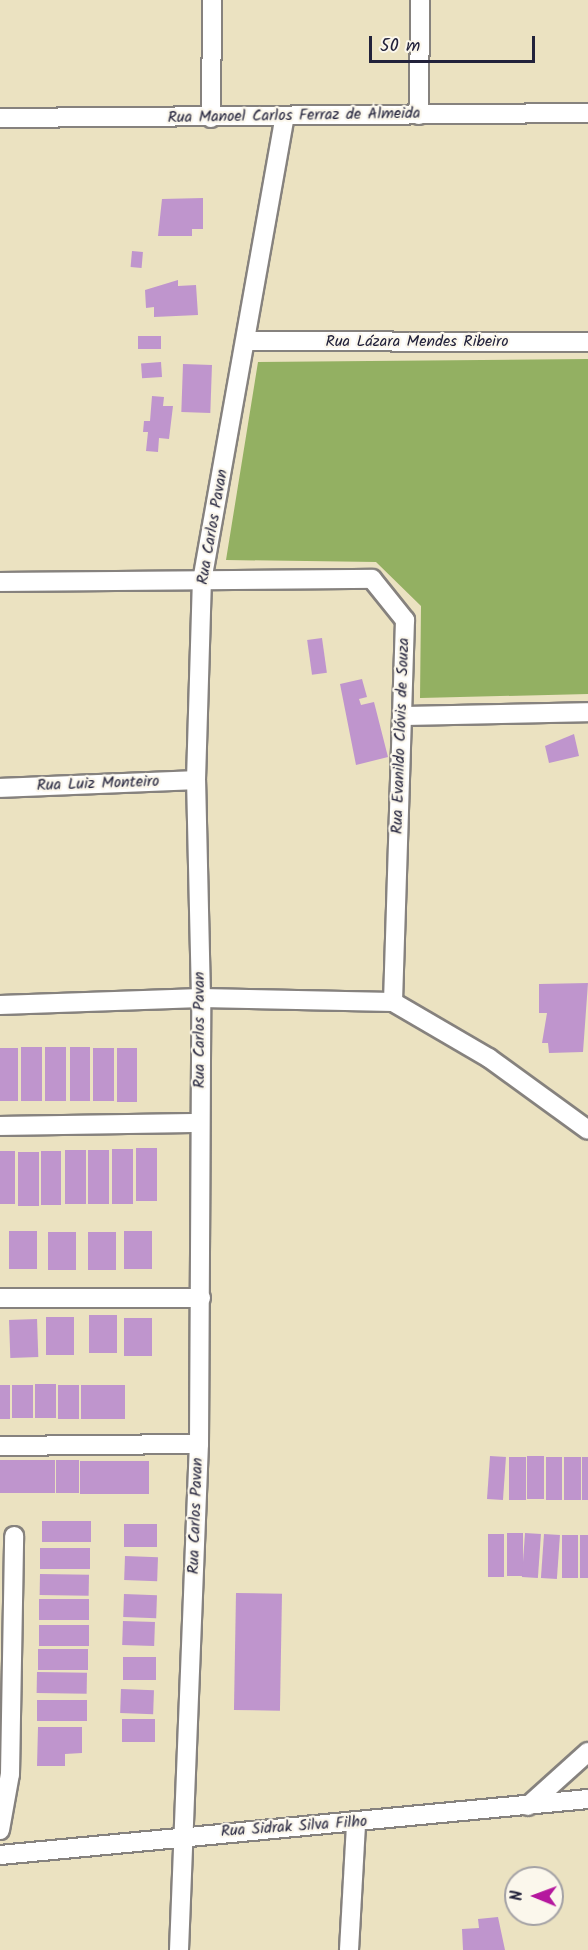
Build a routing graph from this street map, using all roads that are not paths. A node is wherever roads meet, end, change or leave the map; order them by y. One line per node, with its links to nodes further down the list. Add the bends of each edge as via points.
1 (212, 0): 7 (street)
2 (420, 0): 4 (street)
3 (588, 113): 4 (street, Rua Manoel Carlos Ferraz de Almeida)
4 (419, 115): 5 (street, Rua Manoel Carlos Ferraz de Almeida)
5 (285, 117): 7 (street, Rua Manoel Carlos Ferraz de Almeida); 8 (street, Rua Carlos Pavan)
6 (0, 118): 7 (street, Rua Manoel Carlos Ferraz de Almeida)
7 (211, 118)
8 (246, 341): 9 (street, Rua Lázara Mendes Ribeiro); 10 (street, Rua Carlos Pavan)
9 (588, 342)
10 (202, 581): 11 (street); 13 (street, Rua Evanildo Clóvis de Souza, via 372,579 405,620); 14 (street, Rua Carlos Pavan)
11 (0, 582)
12 (588, 712): 13 (street)
13 (402, 716): 17 (street, Rua Evanildo Clóvis de Souza)
14 (196, 780): 15 (street, Rua Luiz Monteiro); 16 (street, Rua Carlos Pavan)
15 (0, 788)
16 (201, 998): 17 (street); 18 (street); 19 (street, Rua Carlos Pavan)
17 (393, 1002): 21 (street, via 489,1058)
18 (0, 1005)
19 (200, 1123): 20 (street); 23 (street, Rua Carlos Pavan)
20 (0, 1126)
21 (588, 1130)
22 (0, 1298): 23 (street)
23 (201, 1298): 24 (street, Rua Carlos Pavan)
24 (199, 1444): 25 (street); 32 (street, Rua Carlos Pavan)
25 (0, 1446)
26 (14, 1536): 31 (street, via 10,1774)
27 (588, 1752): 29 (street)
28 (588, 1799): 29 (street, Rua Sidrak Silva Filho)
29 (528, 1806): 30 (street, Rua Sidrak Silva Filho)
30 (356, 1823): 32 (street, Rua Sidrak Silva Filho); 35 (street)
31 (0, 1830)
32 (184, 1835): 33 (street, Rua Sidrak Silva Filho); 34 (street, Rua Carlos Pavan)
33 (0, 1855)
34 (178, 1950)
35 (349, 1950)

